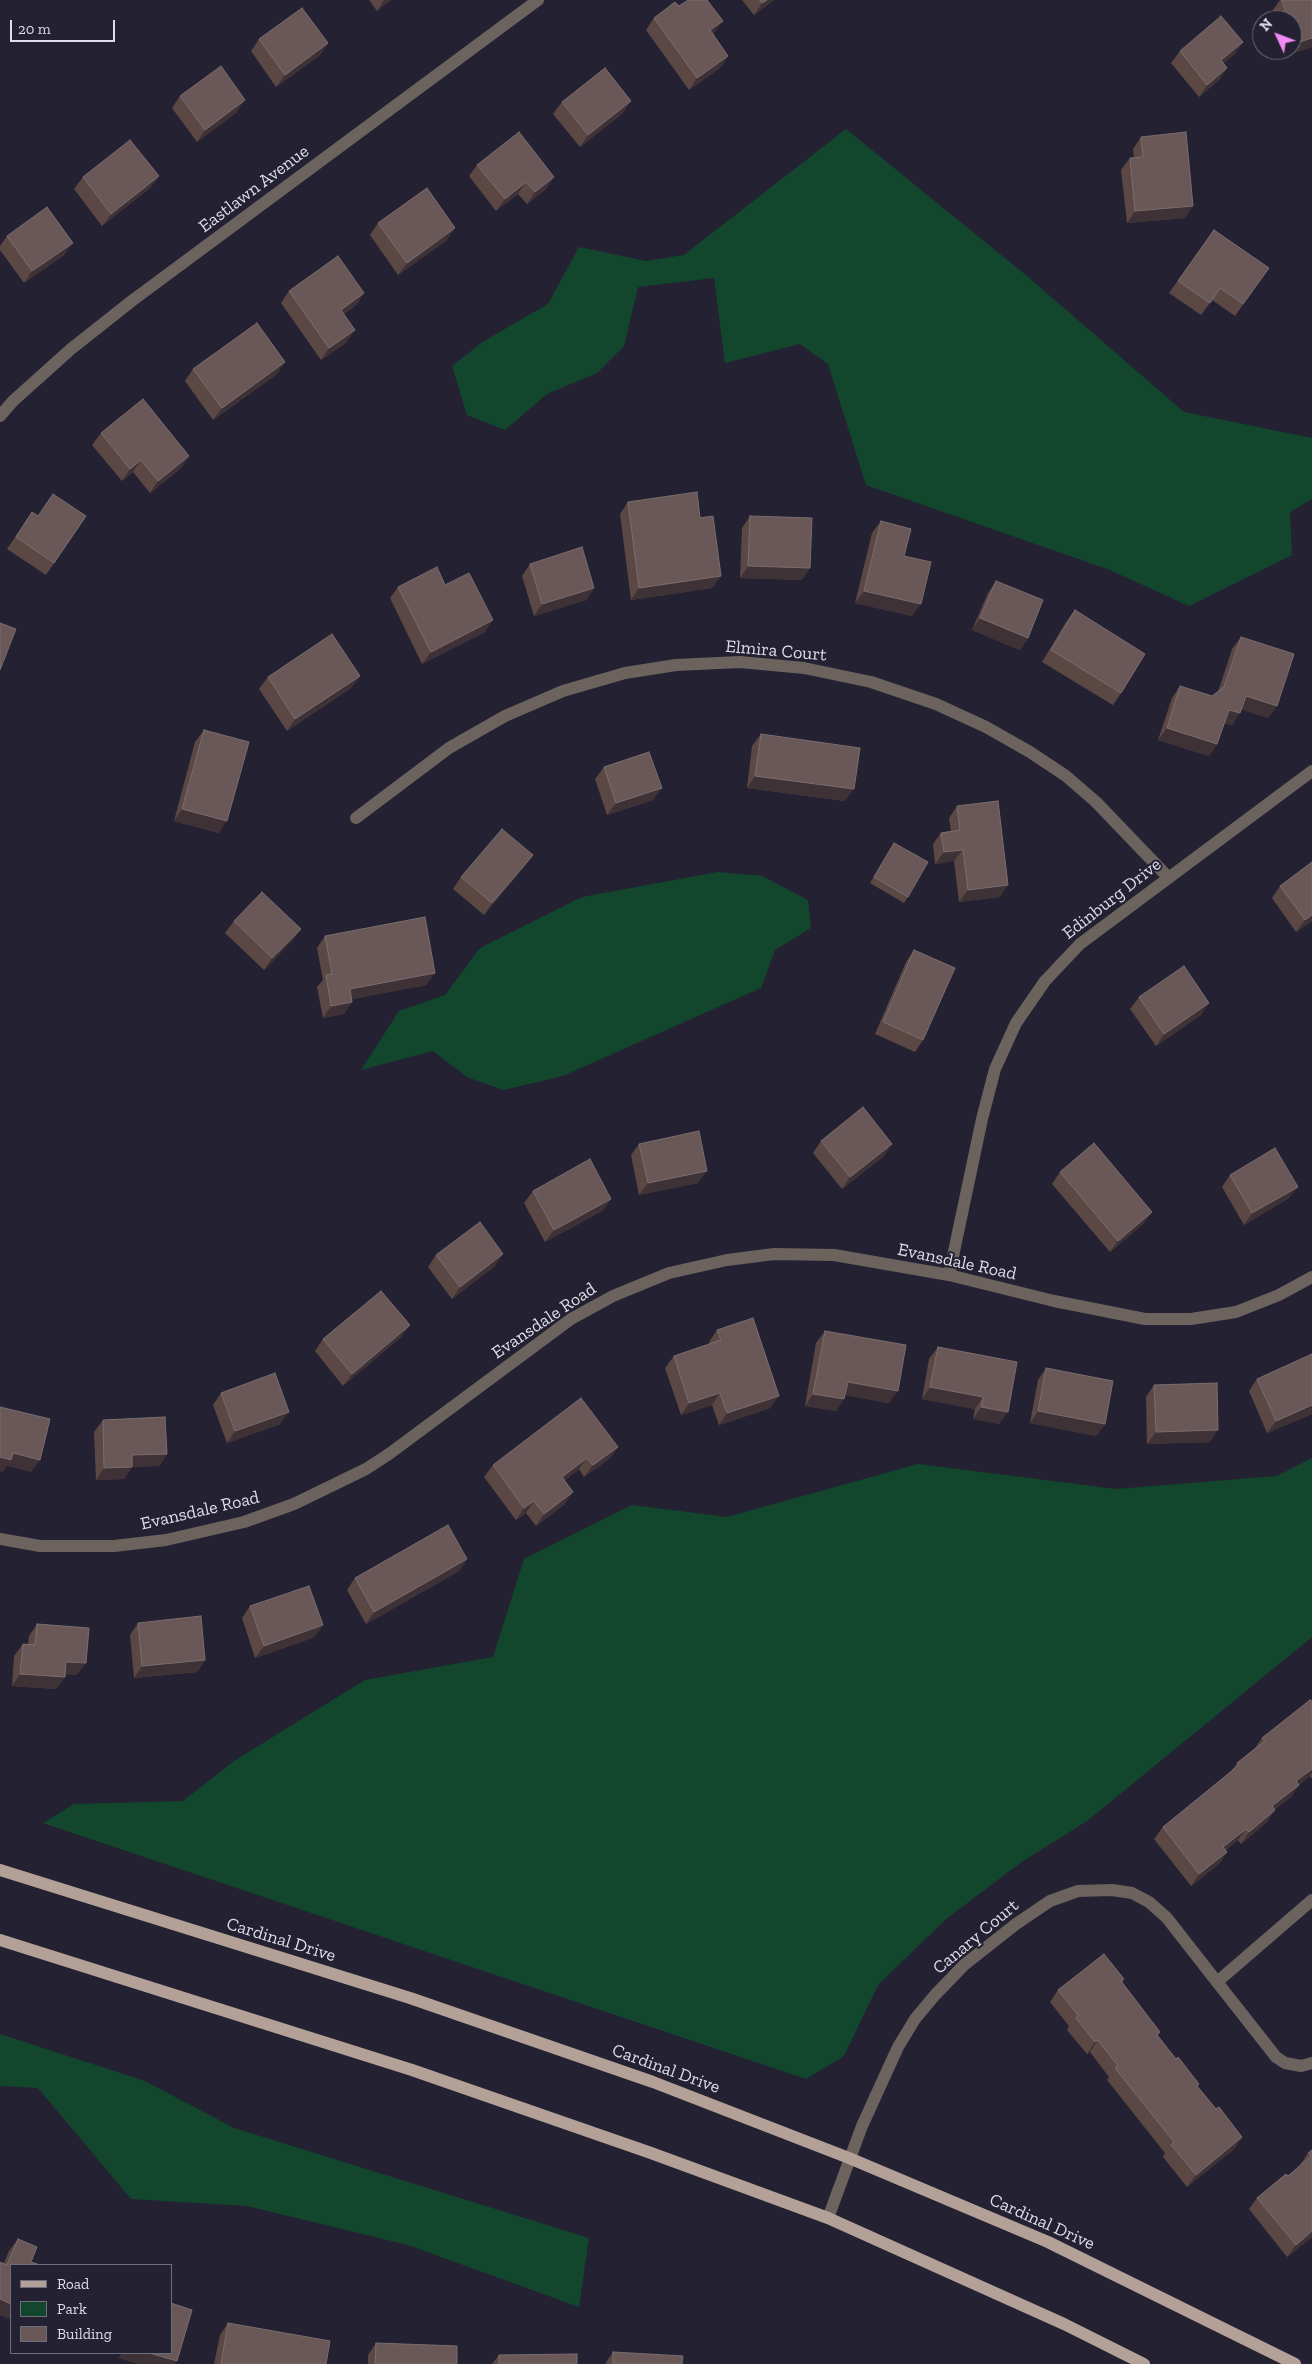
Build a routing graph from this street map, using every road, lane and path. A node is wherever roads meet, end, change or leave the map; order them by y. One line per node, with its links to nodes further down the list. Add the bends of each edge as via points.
1 (538, 0): 2 (street, Eastlawn Avenue, via 133,300 71,349 13,400)
2 (0, 416)
3 (1312, 772): 5 (street, Edinburg Drive)
4 (356, 818): 5 (street, Elmira Court, via 449,748 505,716 564,691 625,673 676,665 740,662 804,668 871,682 936,704 986,727 1066,776 1096,802)
5 (1168, 877): 6 (street, Edinburg Drive, via 1080,944 1045,981 1016,1023 995,1070)
6 (949, 1275): 7 (street, Evansdale Road, via 1145,1319 1182,1319 1236,1312 1279,1295); 8 (street, Evansdale Road, via 834,1256 774,1254 669,1273 613,1296 571,1319 389,1454 294,1504 244,1522 166,1540 114,1546 40,1546)
7 (1312, 1277)
8 (0, 1539)
9 (0, 1870): 14 (main road, Cardinal Drive, via 410,1998 654,2082)
10 (1312, 1900): 12 (street)
11 (0, 1940): 15 (main road, via 412,2070 651,2152)
12 (1217, 1982): 13 (street, Canary Court, via 1276,2057 1284,2063 1301,2066); 14 (street, Canary Court, via 1167,1918 1149,1902 1132,1893 1078,1891 1050,1901 964,1965 915,2019 898,2047)
13 (1312, 2063)
14 (849, 2158): 15 (street, Canary Court); 17 (main road, Cardinal Drive, via 1048,2242)
15 (828, 2218): 16 (main road, via 1064,2324)
16 (1144, 2364)
17 (1296, 2364)

